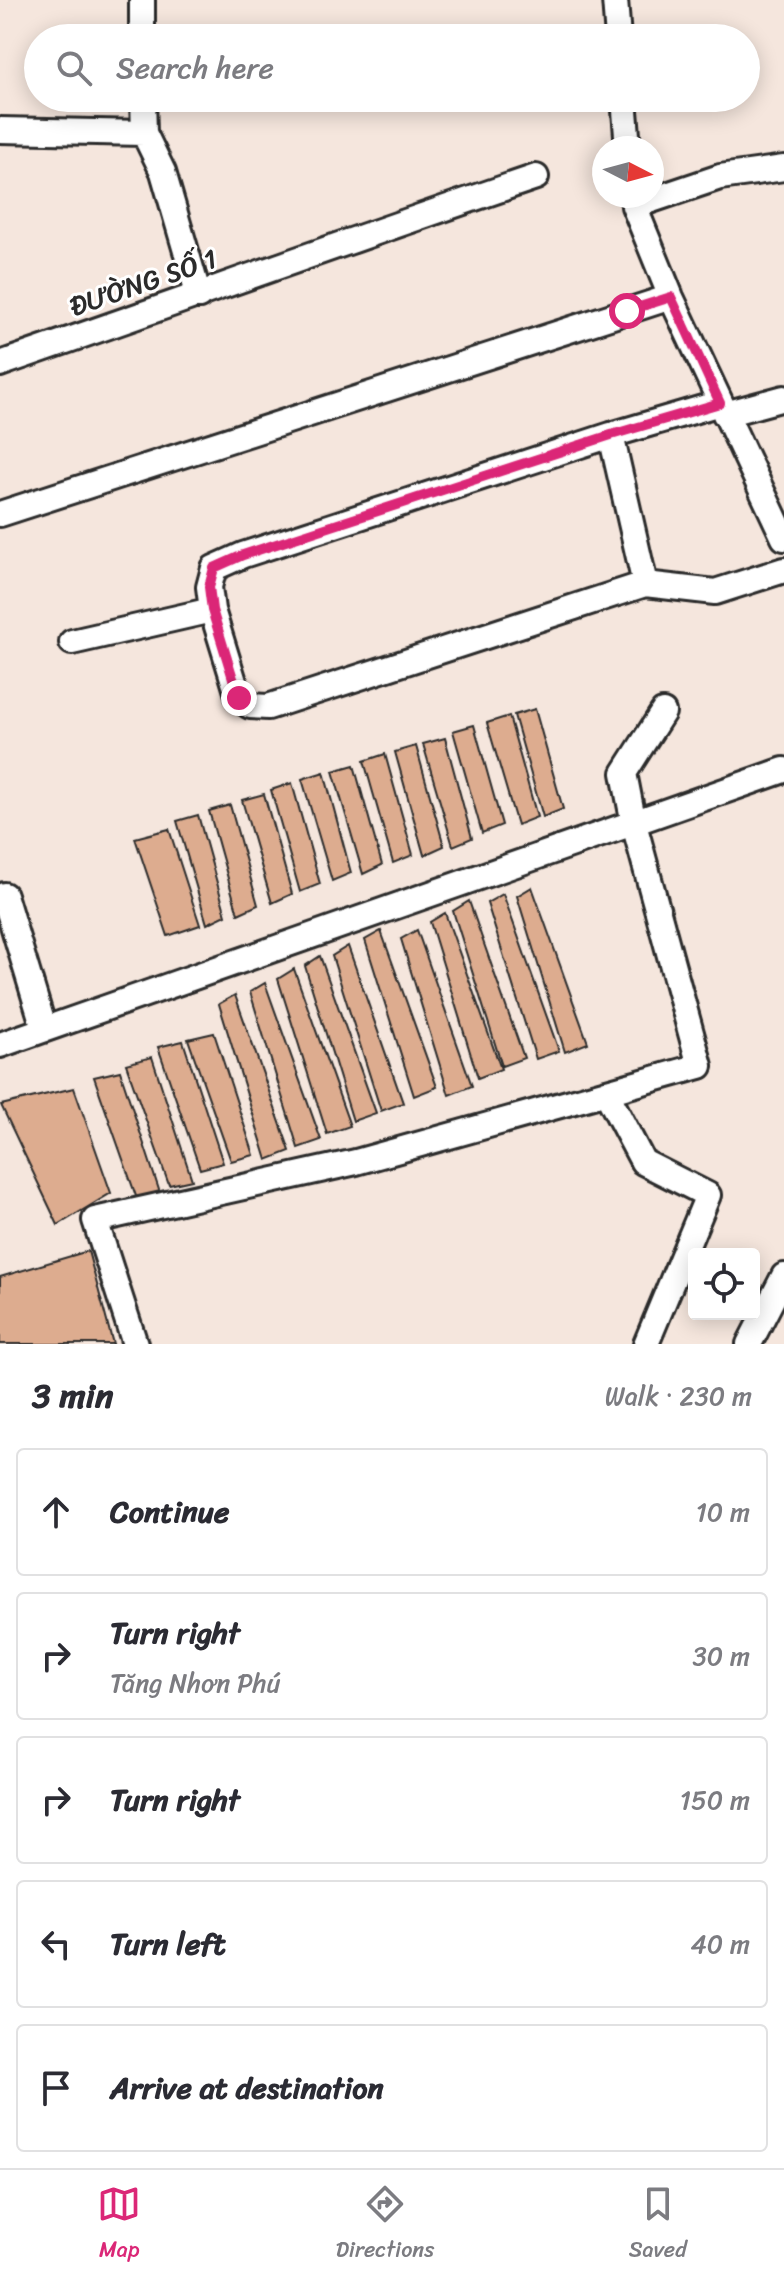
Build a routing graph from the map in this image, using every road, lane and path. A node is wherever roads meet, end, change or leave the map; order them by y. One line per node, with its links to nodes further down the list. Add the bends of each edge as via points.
1 (142, 0): 3 (street)
2 (615, 0): 4 (street)
3 (142, 24)
4 (617, 24)
5 (143, 112): 8 (street)
6 (625, 112): 9 (street)
7 (0, 130): 8 (street)
8 (144, 133): 14 (street, via 163,172)
9 (627, 136)
10 (784, 168): 12 (street)
11 (536, 177): 14 (street, ĐƯỜNG SỐ 1)
12 (664, 192)
13 (636, 208): 15 (street)
14 (199, 296): 16 (street, ĐƯỜNG SỐ 1)
15 (671, 297): 18 (street); 20 (street)
16 (0, 364)
17 (784, 398): 18 (street)
18 (723, 408): 19 (street); 21 (street)
19 (611, 435): 23 (street); 24 (street, via 243,555 214,568 209,587)
20 (0, 514)
21 (784, 538)
22 (784, 570): 23 (street, via 715,592)
23 (645, 584): 24 (street, via 268,707 250,706 239,698)
24 (212, 610): 25 (street)
25 (72, 642)
26 (663, 712): 28 (street, via 624,773)
27 (784, 770): 28 (street)
28 (634, 824): 30 (street); 32 (street, via 700,1066)
29 (4, 895): 30 (street)
30 (44, 1028): 31 (street)
31 (0, 1045)
32 (606, 1092): 34 (street, via 356,1162 95,1220); 35 (street, via 643,1162 708,1195)
33 (784, 1276): 36 (street)
34 (135, 1344)
35 (646, 1344)
36 (749, 1344)

